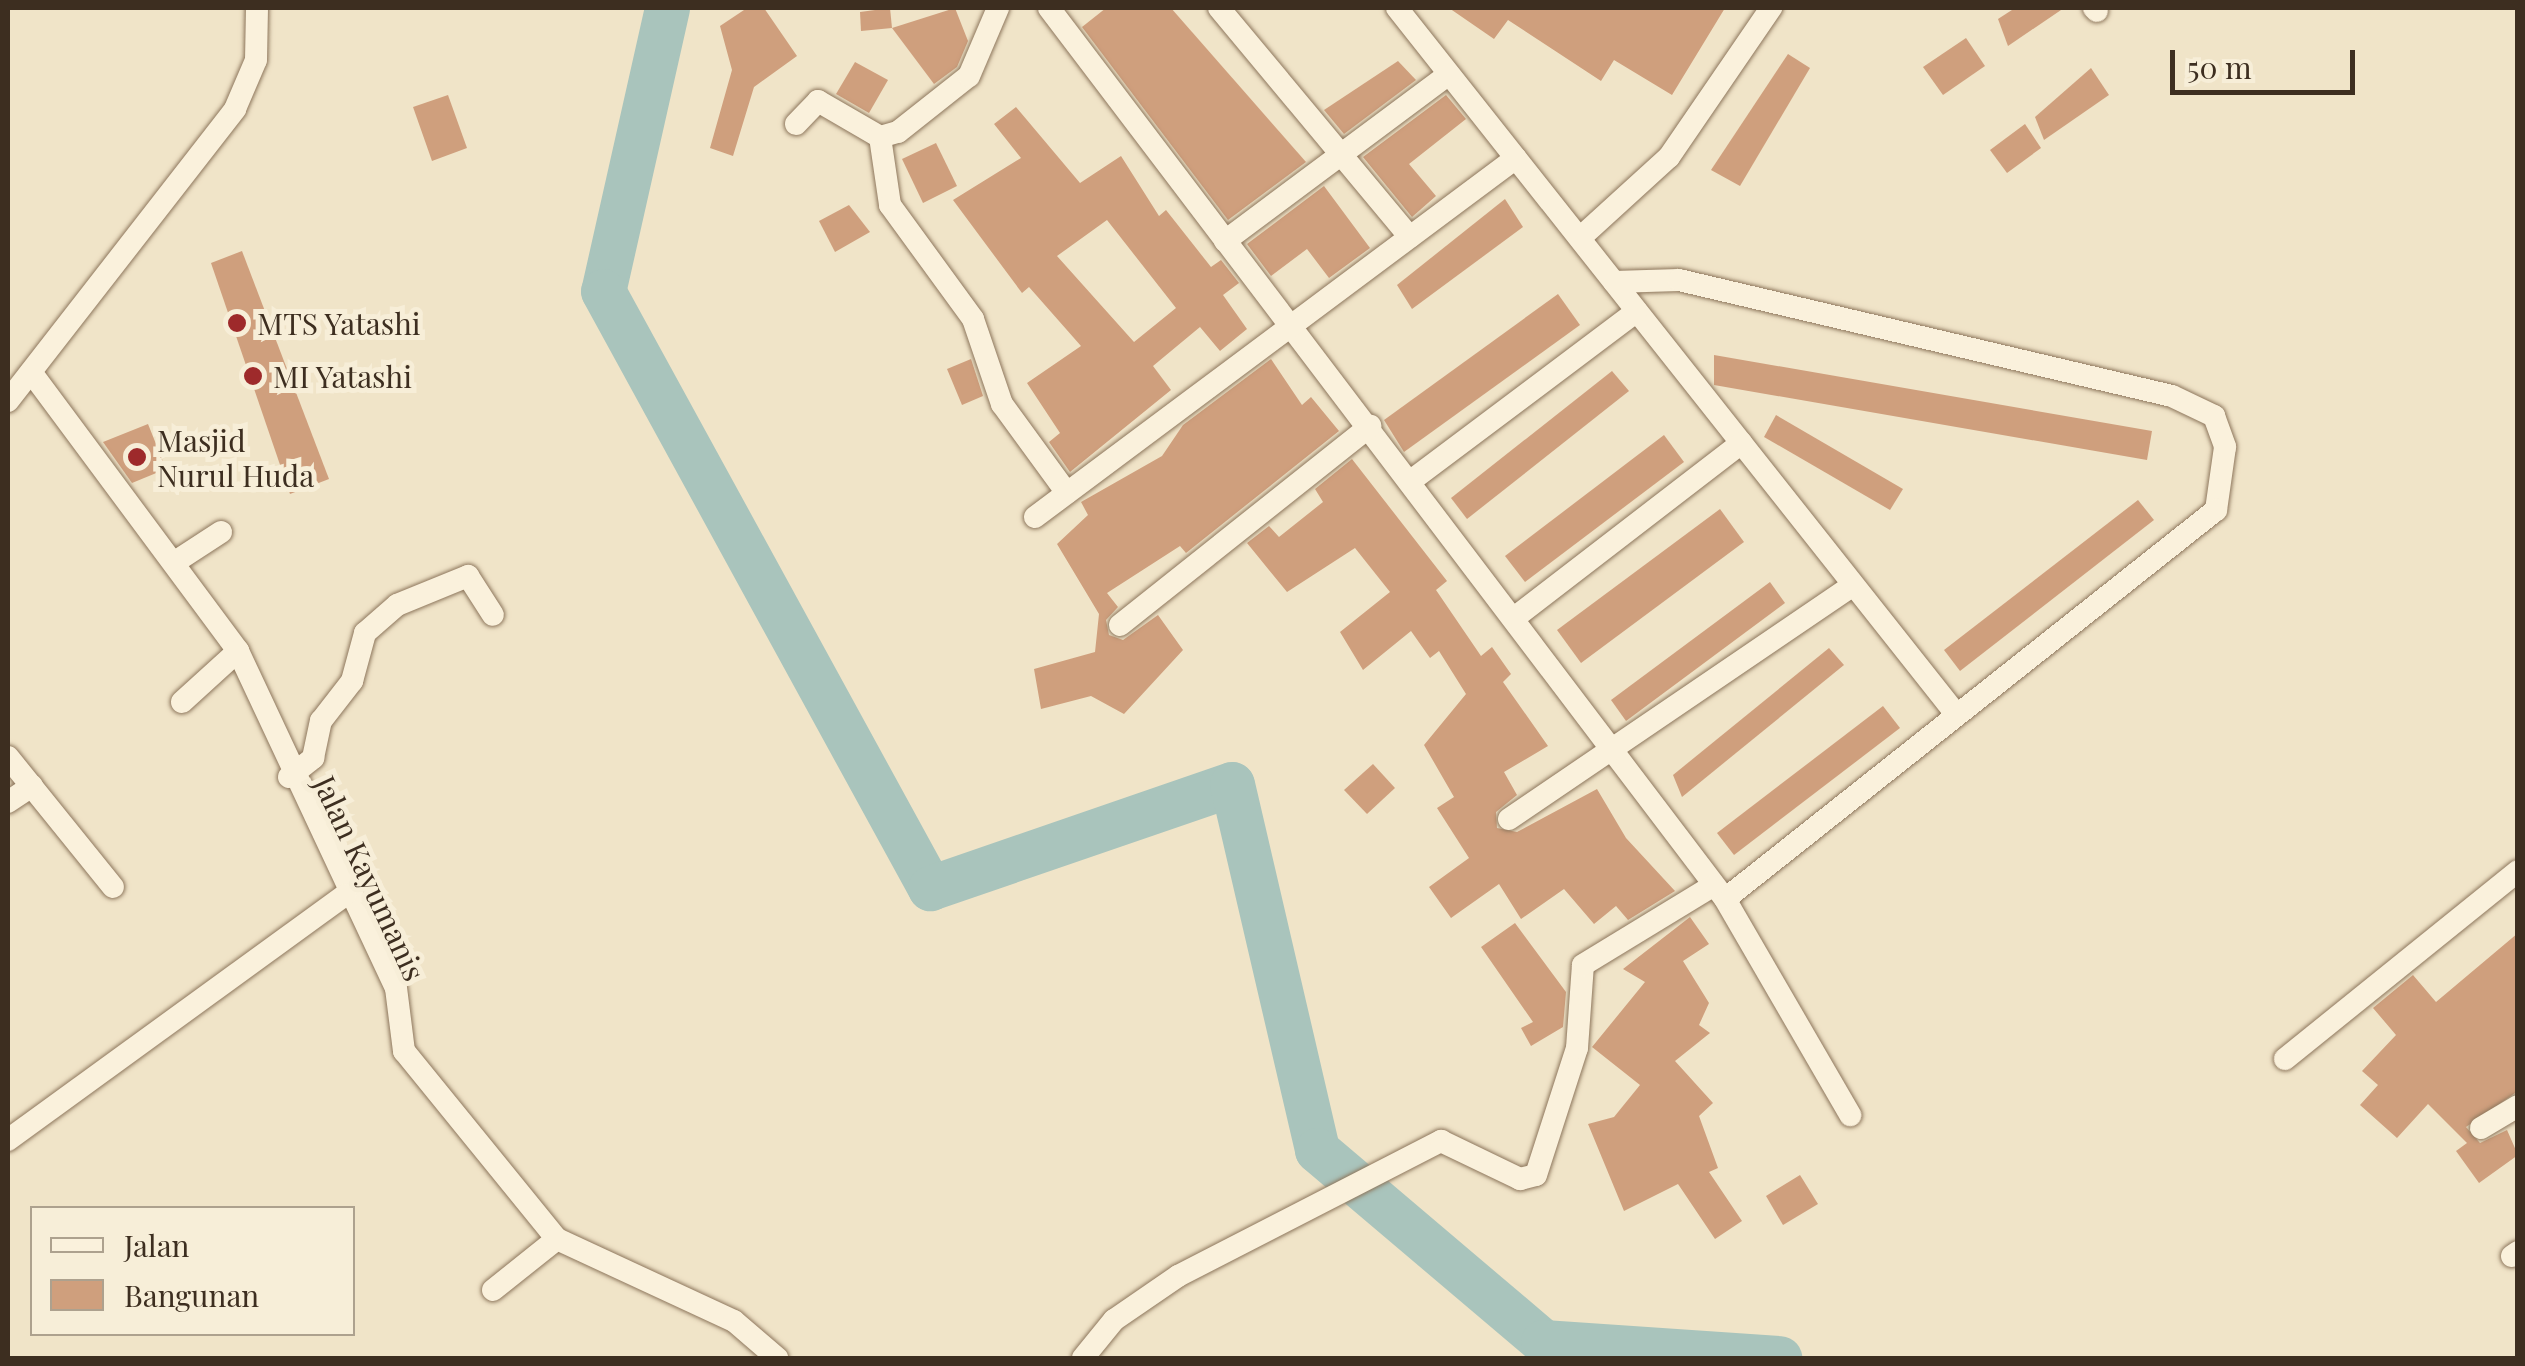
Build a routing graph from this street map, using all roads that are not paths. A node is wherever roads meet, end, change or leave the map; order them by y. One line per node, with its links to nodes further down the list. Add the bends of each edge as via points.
1 (257, 8): 18 (street, via 256,60 234,110)
2 (998, 8): 9 (street, via 980,58 954,94)
3 (1050, 8): 14 (street)
4 (1219, 8): 10 (street)
5 (1397, 8): 7 (street)
6 (1771, 8): 13 (street, via 1668,157)
7 (1449, 74): 10 (street); 11 (street)
8 (796, 124): 9 (street, via 818,102)
9 (880, 137): 23 (street, via 890,205 973,319 1002,404)
10 (1341, 152): 12 (street); 14 (street)
11 (1516, 158): 12 (street); 13 (street)
12 (1410, 237): 17 (street)
13 (1580, 238): 15 (street)
14 (1225, 240): 17 (street)
15 (1614, 282): 16 (street); 33 (street, via 1679,280 2172,396 2214,416 2227,477 2216,510)
16 (1637, 311): 21 (street); 22 (street)
17 (1292, 325): 20 (street); 23 (street)
18 (31, 372): 19 (street); 26 (street, Jalan Kayumanis)
19 (8, 401)
20 (1370, 426): 22 (street); 30 (street)
21 (1741, 443): 27 (street); 29 (street)
22 (1412, 480): 29 (street)
23 (1067, 493): 24 (street)
24 (1034, 517)
25 (221, 532): 26 (street)
26 (175, 562): 31 (street, Jalan Kayumanis)
27 (1854, 585): 33 (street); 34 (street)
28 (494, 615): 36 (street, via 468,576 397,604 366,633 352,680 320,721 313,758)
29 (1518, 615): 34 (street)
30 (1120, 625)
31 (238, 651): 32 (street); 36 (street, Jalan Kayumanis)
32 (182, 702)
33 (1956, 714): 42 (street)
34 (1617, 751): 39 (street); 42 (street)
35 (8, 757): 37 (street)
36 (289, 778): 43 (street, Jalan Kayumanis)
37 (32, 786): 38 (street); 41 (street)
38 (8, 802)
39 (1509, 819)
40 (2518, 870): 44 (street)
41 (113, 886)
42 (1719, 892): 46 (street); 52 (street, via 1583,964 1577,1048 1536,1175 1520,1179 1441,1141 1148,1295)
43 (345, 895): 48 (street); 49 (street, Jalan Kayumanis, via 396,988 400,1044)
44 (2285, 1059)
45 (2518, 1106): 47 (street)
46 (1850, 1115)
47 (2481, 1128)
48 (8, 1140)
49 (557, 1239): 50 (street); 51 (street, Jalan Kayumanis, via 734,1321)
50 (493, 1290)
51 (776, 1358)
52 (1083, 1358)

